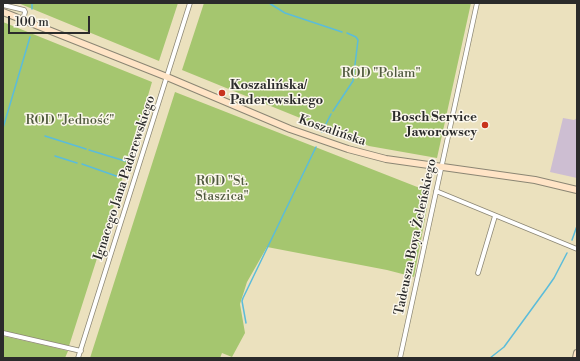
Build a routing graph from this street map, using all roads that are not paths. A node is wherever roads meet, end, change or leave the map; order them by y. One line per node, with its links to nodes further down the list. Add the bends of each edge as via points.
1 (190, 3): 6 (street, Ignacego Jana Paderewskiego)
2 (477, 3): 7 (street, Tadeusza Boya Żeleńskiego)
3 (3, 5): 5 (street, via 24,10)
4 (3, 12): 5 (street, Koszalińska)
5 (23, 20): 6 (street, Koszalińska)
6 (167, 77): 7 (street, Koszalińska, via 326,142 370,155); 14 (street, Ignacego Jana Paderewskiego)
7 (441, 168): 8 (street, Koszalińska, via 535,180); 9 (street, Tadeusza Boya Żeleńskiego)
8 (577, 190)
9 (436, 191): 10 (street); 17 (street, Tadeusza Boya Żeleńskiego)
10 (495, 216): 11 (street); 12 (street)
11 (577, 249)
12 (478, 273)
13 (3, 334): 14 (street)
14 (80, 351): 16 (street, Ignacego Jana Paderewskiego)
15 (577, 353): 18 (street)
16 (78, 358)
17 (400, 358)
18 (576, 358)

